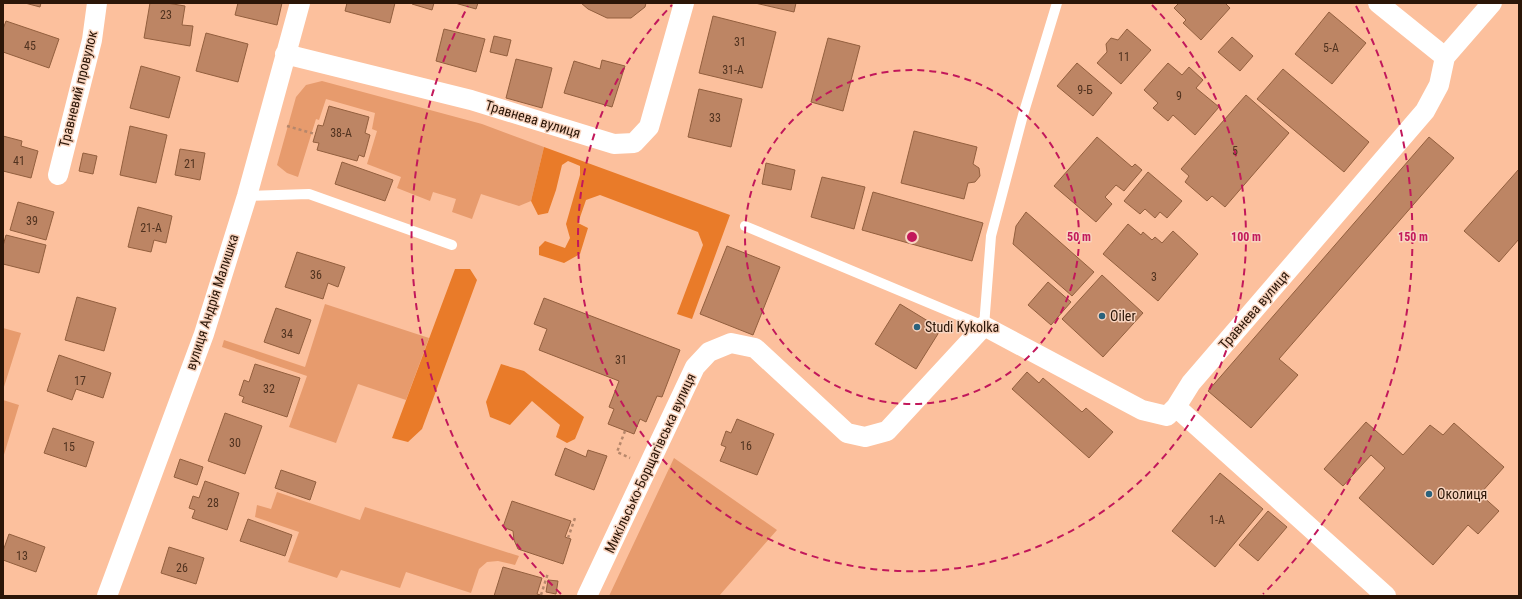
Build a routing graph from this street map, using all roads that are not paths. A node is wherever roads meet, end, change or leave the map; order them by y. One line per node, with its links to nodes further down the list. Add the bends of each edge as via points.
1 (97, 3): 9 (street, Травневий провулок, via 92,40)
2 (300, 3): 7 (street, вулиця Андрія Малишка)
3 (684, 3): 7 (street, Травнева вулиця, via 649,127 634,143 614,144 471,100)
4 (1057, 3): 13 (lane, via 1023,115 992,236)
5 (1378, 3): 8 (street)
6 (1492, 3): 8 (street)
7 (285, 54): 10 (street, вулиця Андрія Малишка)
8 (1445, 57): 14 (street, Травнева вулиця, via 1439,85 1425,111 1191,383)
9 (58, 175)
10 (247, 196): 12 (lane, via 309,194); 15 (street, вулиця Андрія Малишка, via 204,334)
11 (746, 226): 13 (lane)
12 (452, 245)
13 (984, 326): 14 (street, via 1142,410 1167,416); 16 (street, Микільсько-Борщагівська вулиця, via 887,431 865,437 847,433 755,348 731,343 710,352 695,368)
14 (1176, 407): 17 (street)
15 (107, 596)
16 (587, 596)
17 (1386, 596)

